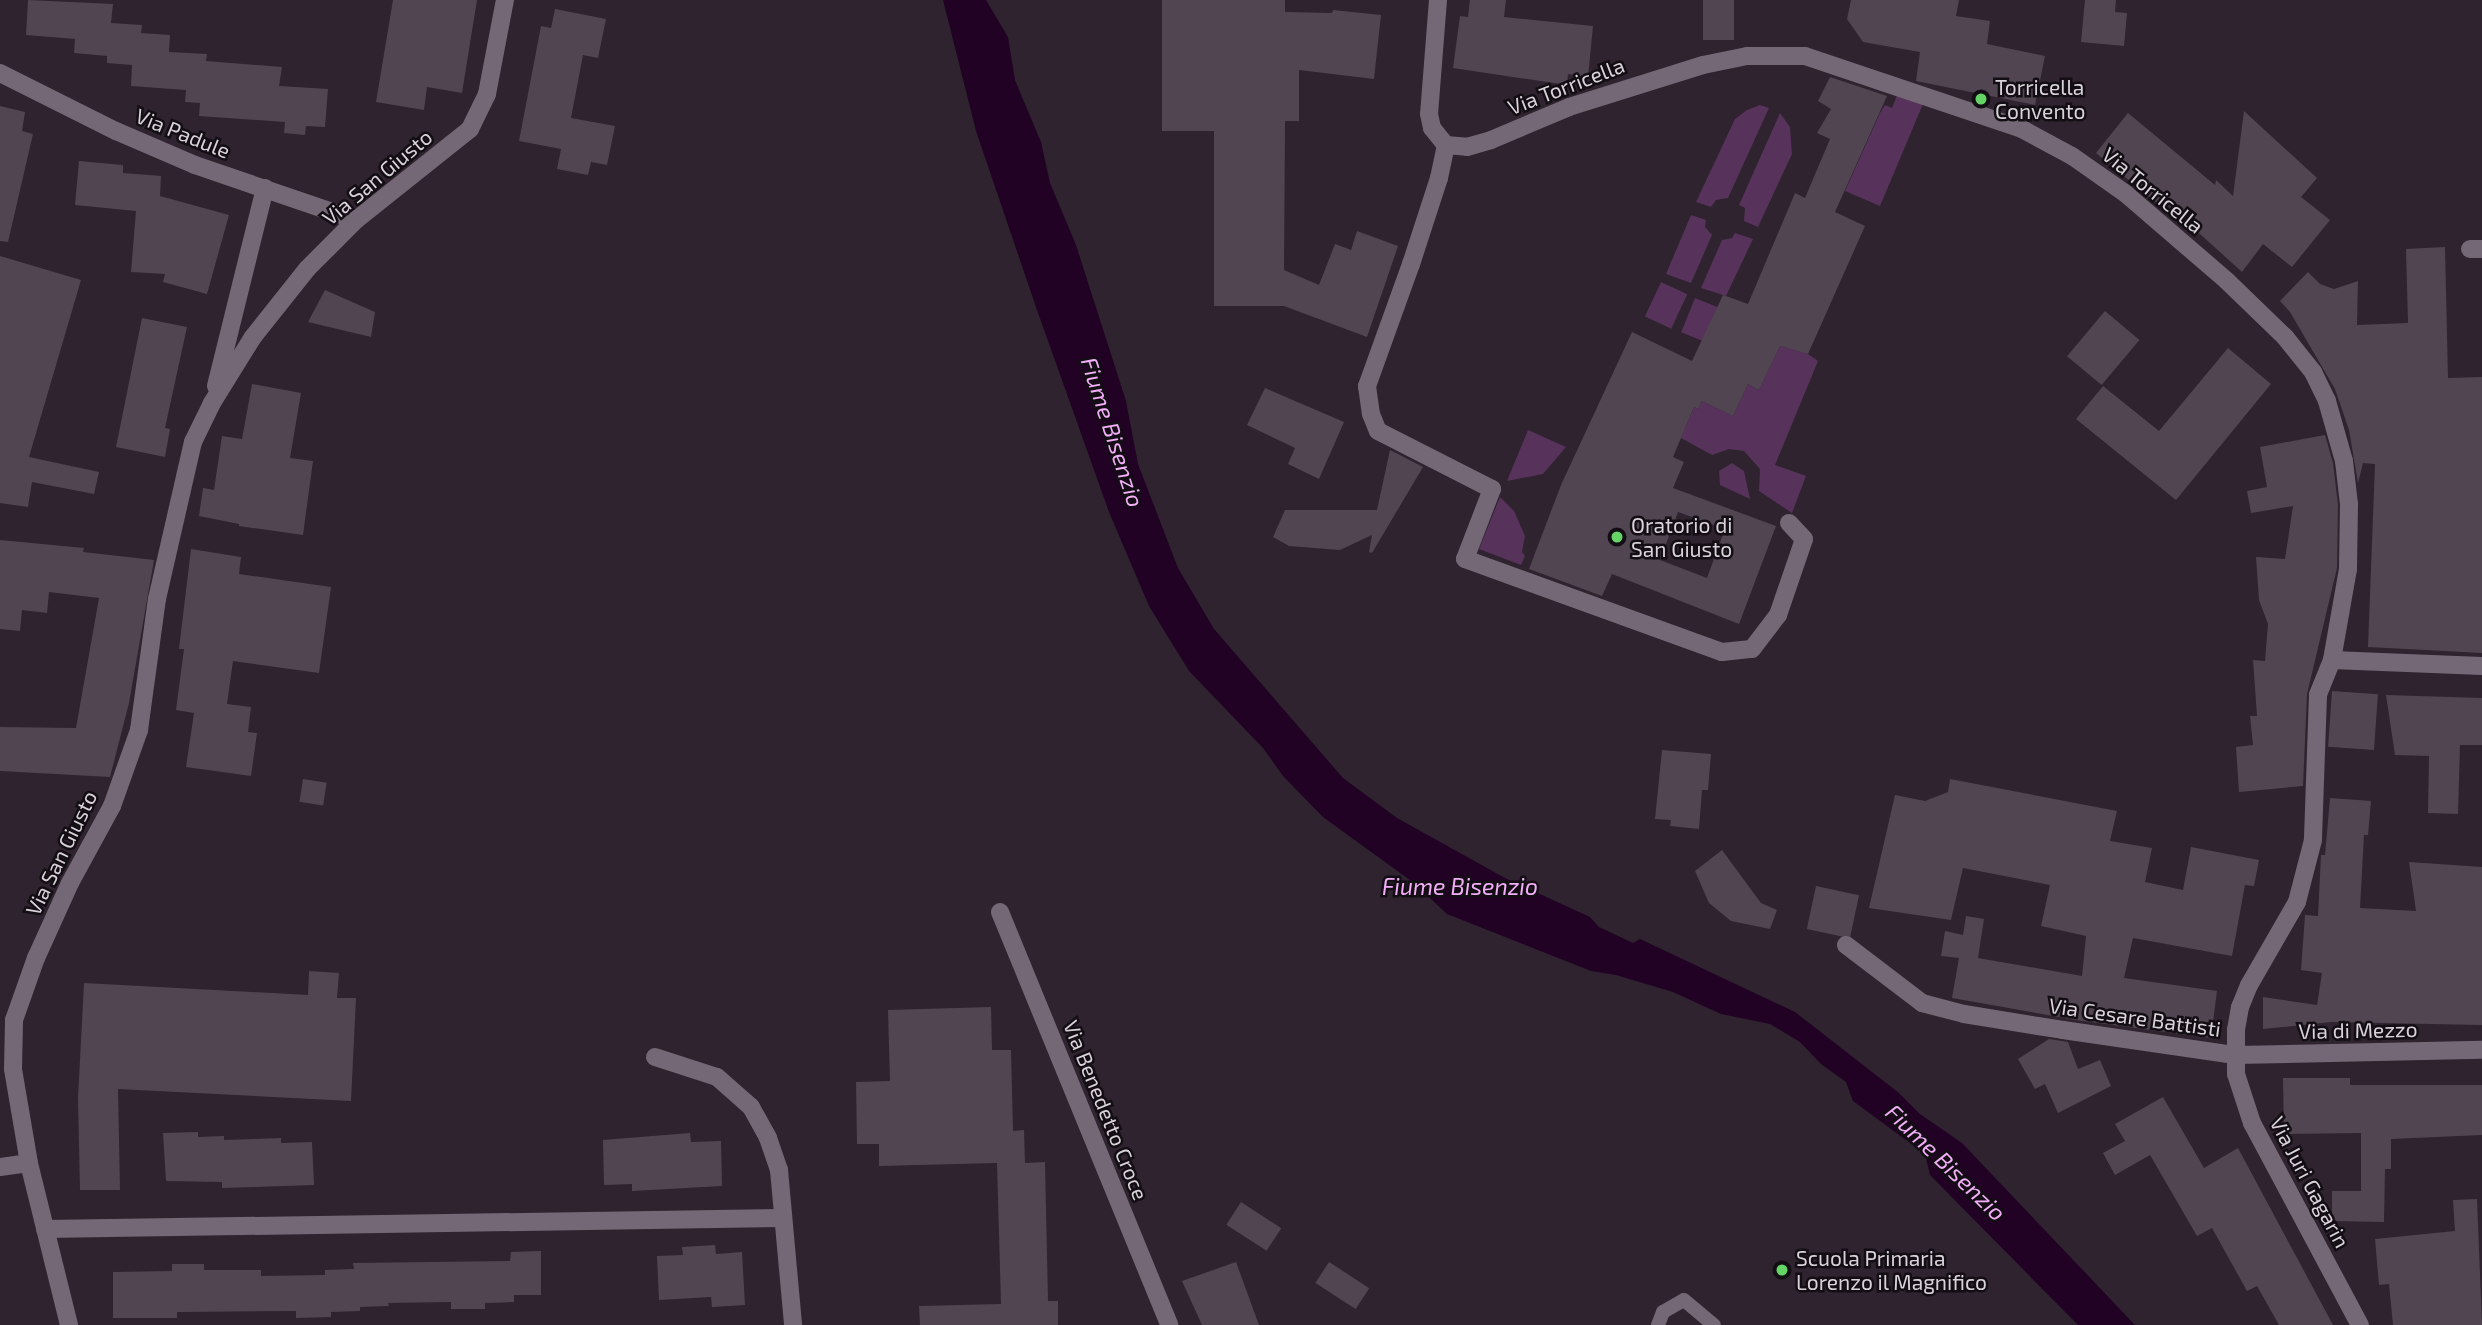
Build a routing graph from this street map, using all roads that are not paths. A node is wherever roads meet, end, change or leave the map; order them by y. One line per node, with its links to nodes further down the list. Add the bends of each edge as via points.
1 (505, 0): 6 (street, Via San Giusto, via 487,94 470,129)
2 (1438, 0): 4 (street, via 1429,114 1432,128)
3 (0, 73): 5 (street, Via Padule, via 116,131)
4 (1446, 145): 8 (street, via 1411,264 1367,386 1378,431 1492,489 1465,559 1722,652 1752,649 1777,615 1804,539); 9 (street, Via Torricella, via 1467,147 1492,140 1569,107 1653,79 1747,56 1776,54 1805,56 1879,78 2022,129 2072,156 2126,194 2255,306 2313,372 2328,401 2344,461 2349,504 2348,569)
5 (265, 188): 6 (street, Via Padule); 7 (street, Via San Giusto)
6 (356, 220): 7 (street, Via San Giusto, via 307,269 261,327)
7 (212, 403): 16 (street, Via San Giusto, via 192,442 182,480 139,730 112,806 36,958 14,1020 13,1069)
8 (1789, 523)
9 (2332, 660): 10 (street); 14 (street, Via Cesare Battisti, via 2318,695 2313,840 2297,902 2240,1007)
10 (2482, 666)
11 (1000, 912): 22 (street, Via Benedetto Croce)
12 (1846, 945): 14 (street, Via Cesare Battisti, via 1922,1003 1964,1014)
13 (2482, 1050): 14 (street, Via di Mezzo)
14 (2235, 1055): 25 (street, Via Juri Gagarin, via 2241,1094 2252,1123)
15 (654, 1057): 18 (street, via 717,1077 751,1107 779,1170)
16 (29, 1163): 17 (street); 19 (street, Via San Giusto)
17 (0, 1167)
18 (783, 1217): 19 (street); 21 (street)
19 (45, 1229): 20 (street, Via San Giusto)
20 (69, 1325)
21 (793, 1325)
22 (1169, 1325)
23 (1658, 1325): 24 (lane, via 1663,1312 1684,1300)
24 (1714, 1325)
25 (2360, 1325)

